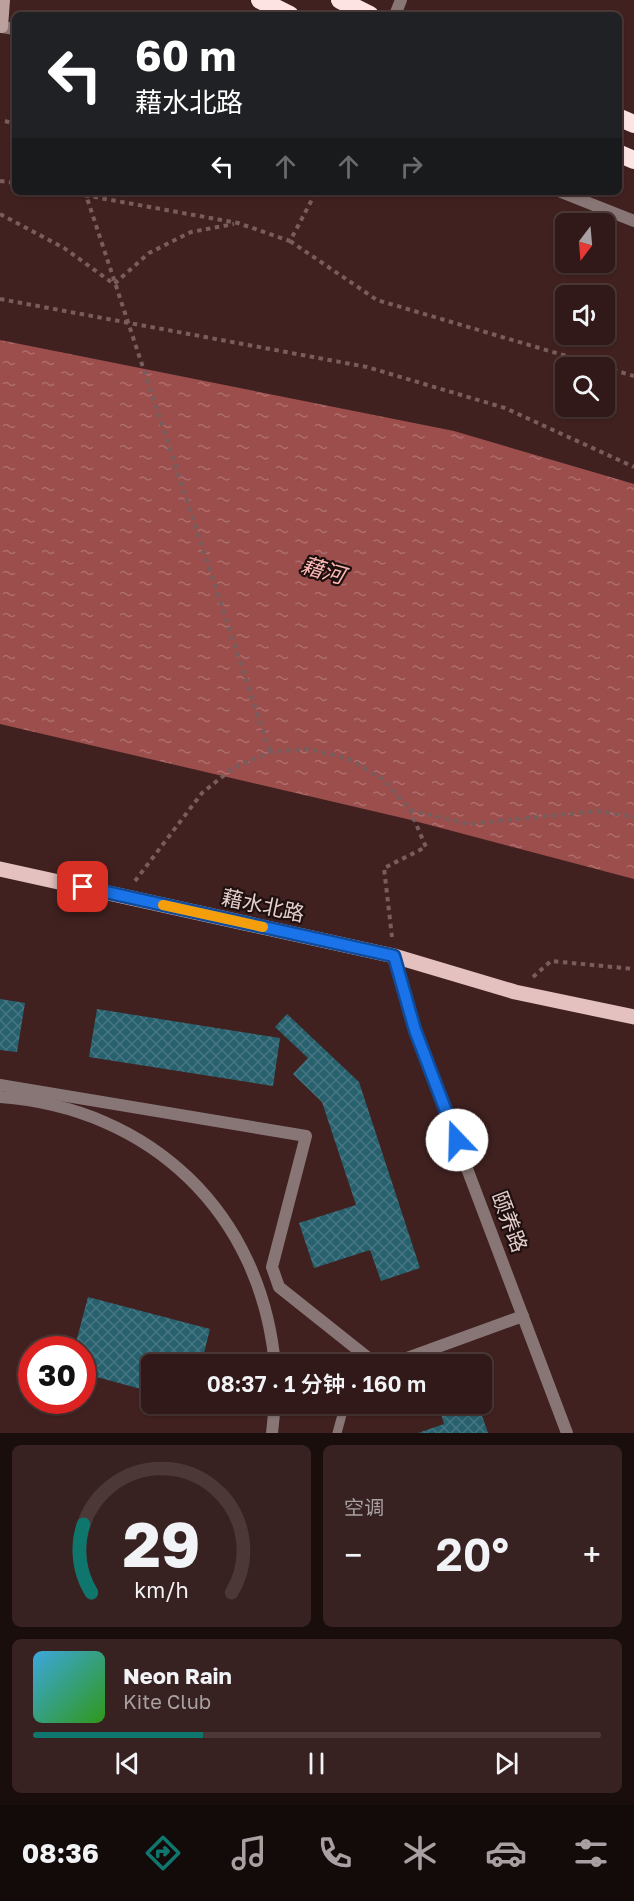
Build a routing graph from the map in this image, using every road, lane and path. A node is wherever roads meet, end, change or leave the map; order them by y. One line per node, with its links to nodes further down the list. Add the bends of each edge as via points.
1 (0, 0): 6 (main road, via 4,0)
2 (260, 0): 4 (highway)
3 (340, 0): 5 (highway)
4 (284, 12)
5 (364, 12)
6 (1, 27)
7 (5, 121): 8 (path)
8 (12, 123)
9 (84, 195): 17 (path)
10 (89, 195): 15 (path)
11 (314, 195): 16 (path)
12 (569, 195): 14 (street)
13 (0, 214): 17 (path, via 64,248)
14 (634, 221)
15 (238, 223): 16 (path); 17 (path, via 191,232 149,253)
16 (290, 241): 19 (path, via 377,300)
17 (114, 284): 21 (path)
18 (0, 300): 20 (path, via 367,367 505,408)
19 (634, 376)
20 (634, 467)
21 (270, 752): 22 (path, via 310,749 349,759 384,780); 25 (path, via 233,768 202,793)
22 (410, 810): 23 (path, via 468,824 598,811); 26 (path, via 426,847 384,868)
23 (634, 817)
24 (0, 869): 25 (main road, 藉水北路)
25 (124, 896): 26 (main road, 藉水北路)
26 (394, 956): 28 (main road, 藉水北路); 33 (street, 颐养路, via 415,1030)
27 (634, 969): 28 (path, via 551,961)
28 (515, 992): 29 (main road, 藉水北路); 30 (main road, 藉水北路)
29 (634, 1006)
30 (634, 1017)
31 (0, 1085): 35 (street, via 306,1136 272,1267 279,1287)
32 (0, 1097): 34 (street, via 56,1104 105,1122 142,1141 191,1180 212,1203 246,1255 267,1313)
33 (523, 1316): 36 (street); 41 (street, 颐养路)
34 (273, 1354)
35 (363, 1354)
36 (418, 1354)
37 (274, 1414): 39 (street)
38 (342, 1414): 40 (lane)
39 (272, 1433)
40 (337, 1433)
41 (567, 1433)

